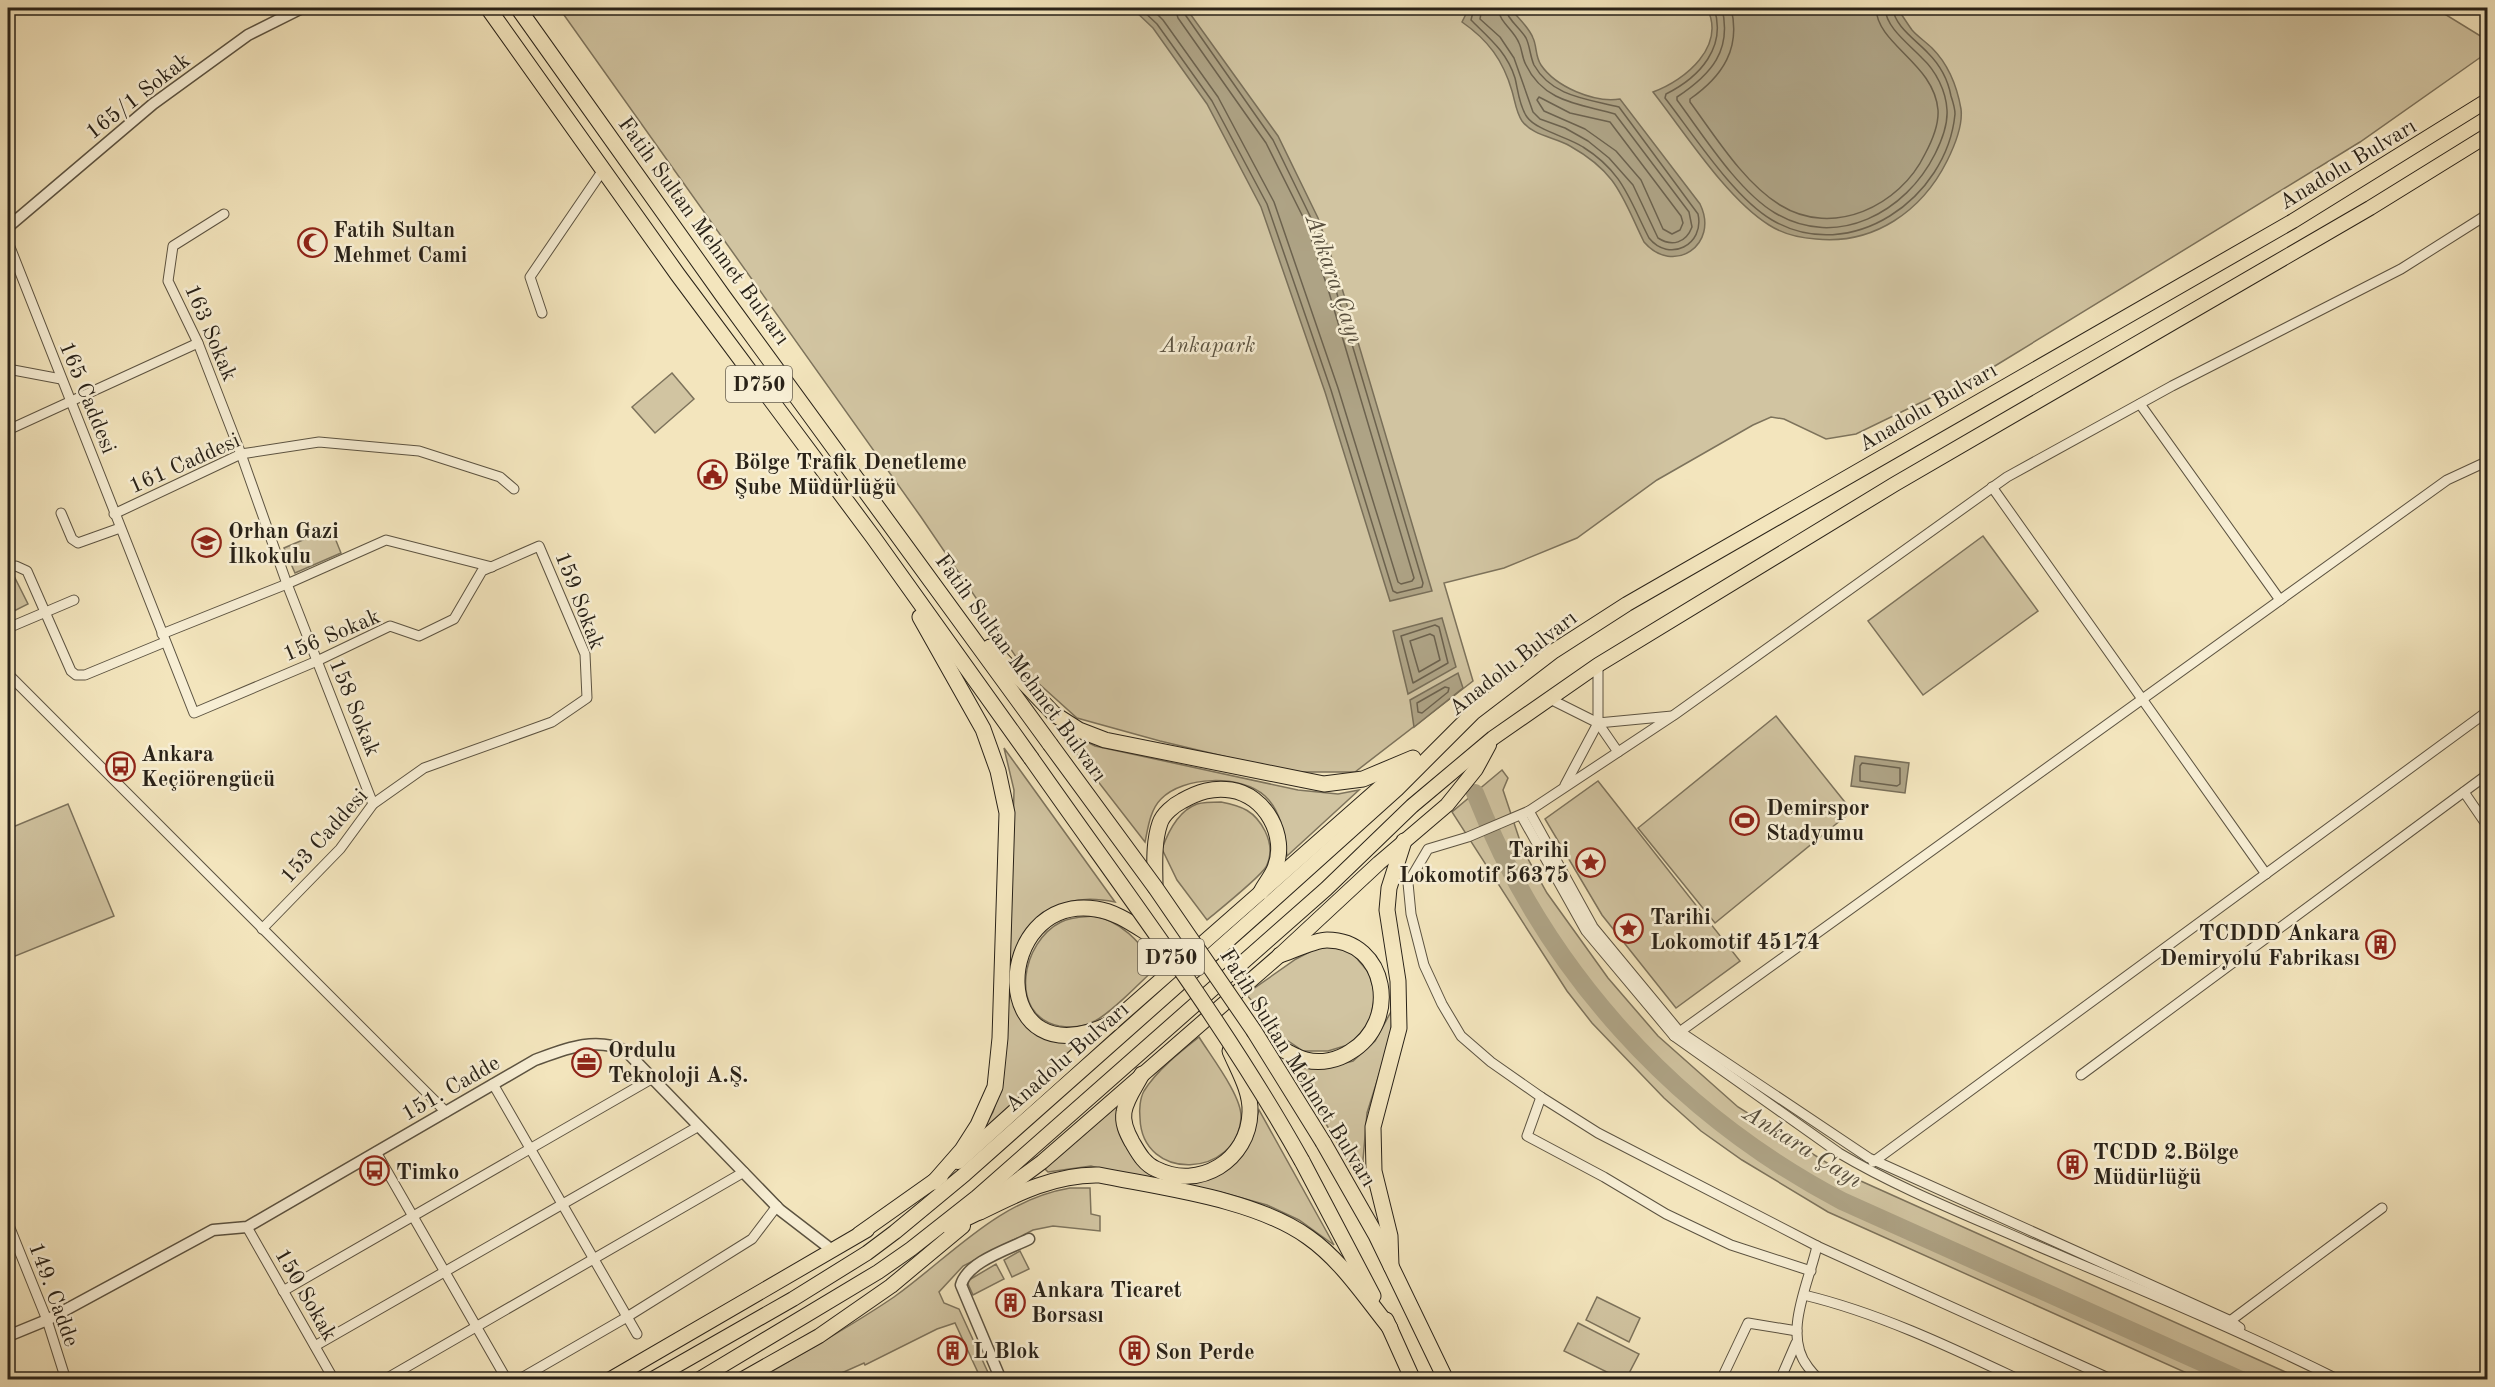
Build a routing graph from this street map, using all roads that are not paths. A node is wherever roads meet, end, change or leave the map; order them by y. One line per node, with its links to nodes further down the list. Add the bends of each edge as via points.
1 (302, 8): 9 (street, 165/1 Sokak, via 248,35 153,104)
2 (488, 8): 6 (highway, Fatih Sultan Mehmet Bulvarı / D750)
3 (518, 8): 32 (highway, Fatih Sultan Mehmet Bulvarı / D750)
4 (2487, 100): 47 (main road, Anadolu Bulvarı, via 2293,221 1627,604 1554,651 1473,713)
5 (2487, 135): 37 (main road, Anadolu Bulvarı, via 2360,214 1895,484)
6 (603, 170): 11 (street, via 530,277); 25 (highway, Fatih Sultan Mehmet Bulvarı / D750)
7 (224, 214): 12 (street, 163 Sokak, via 173,246 168,281)
8 (2487, 214): 16 (street, via 2401,269)
9 (8, 227)
10 (8, 242): 14 (street, 165 Caddesi)
11 (542, 313)
12 (198, 343): 15 (street); 18 (street, 163 Sokak)
13 (8, 369): 14 (street)
14 (61, 380): 15 (street, 165 Caddesi)
15 (70, 401): 17 (street); 23 (street, 165 Caddesi)
16 (2140, 404): 20 (street); 31 (street)
17 (8, 430)
18 (242, 454): 21 (street, 161 Caddesi, via 319,442 419,450 500,477); 23 (street, 161 Caddesi); 29 (street, 158 Sokak)
19 (2487, 461): 31 (street, via 2447,480)
20 (1992, 487): 40 (street); 42 (street)
21 (514, 489)
22 (61, 513): 24 (street, via 72,540 78,543)
23 (114, 514): 24 (street, 165 Caddesi)
24 (120, 528): 35 (street, 165 Caddesi)
25 (873, 537): 59 (highway, Fatih Sultan Mehmet Bulvarı / D750, bridge); 78 (highway, via 977,718 998,771 1006,806 1000,1038 995,1087 962,1150)
26 (539, 546): 27 (street, 156 Sokak); 43 (street, 159 Sokak, via 585,654 587,698)
27 (492, 567): 29 (street, via 386,540); 36 (street, 156 Sokak, via 482,572 454,619 419,636 390,626)
28 (8, 568): 33 (street, via 16,566 27,571)
29 (287, 584): 35 (street); 36 (street, 158 Sokak)
30 (74, 600): 33 (street)
31 (2280, 600): 40 (street)
32 (948, 603): 47 (highway, via 1054,714 1105,740 1324,784); 56 (highway, Fatih Sultan Mehmet Bulvarı / D750, bridge)
33 (45, 612): 34 (street); 35 (street, via 71,671 79,676)
34 (8, 628)
35 (164, 638): 36 (street, 156 Sokak, via 194,713)
36 (317, 661): 51 (street, 158 Sokak)
37 (1598, 665): 39 (main road, Anadolu Bulvarı); 44 (street)
38 (8, 674): 58 (street)
39 (1550, 699): 44 (street); 45 (main road, Anadolu Bulvarı)
40 (2142, 699): 55 (street); 64 (street)
41 (2487, 711): 55 (street)
42 (1674, 715): 44 (street); 46 (street)
43 (552, 722): 51 (street, 153 Caddesi, via 424,768)
44 (1598, 723): 46 (street); 49 (street)
45 (1493, 738): 54 (main road, via 1476,769 1448,805); 80 (main road, Anadolu Bulvarı, via 1412,806 1326,889)
46 (1618, 752): 49 (street)
47 (1417, 763): 57 (main road); 77 (main road, Anadolu Bulvarı, via 1221,948)
48 (2487, 774): 50 (street)
49 (1563, 787): 52 (street)
50 (2464, 792): 53 (street); 66 (street)
51 (373, 804): 58 (street, 153 Caddesi, via 339,849)
52 (1521, 815): 64 (street, via 1593,927); 69 (street, via 1428,849 1408,883 1424,965 1461,1036)
53 (2487, 826)
54 (1404, 841): 60 (main road); 95 (highway, via 1389,888 1388,910 1398,981 1399,1028 1373,1127 1374,1171 1390,1236)
55 (2266, 874): 74 (street)
56 (1155, 887): 57 (highway, via 1155,844 1160,821 1176,804 1200,791 1218,789 1234,790 1254,800 1279,834 1276,867); 63 (highway, Fatih Sultan Mehmet Bulvarı / D750, bridge)
57 (1261, 892): 62 (main road)
58 (262, 929): 70 (street)
59 (1157, 939): 61 (highway, Fatih Sultan Mehmet Bulvarı / D750, bridge); 62 (highway, via 1114,914 1079,908 1049,919 1023,949 1016,971 1016,989 1023,1009 1034,1023 1048,1032 1071,1037)
60 (1280, 955): 63 (highway, via 1326,939 1347,943 1364,952 1382,984 1377,1025 1358,1048 1330,1061 1307,1060); 65 (main road)
61 (1217, 1021): 65 (highway, via 1248,1092 1250,1112 1245,1139 1230,1160 1208,1174 1178,1177 1155,1169 1141,1157 1125,1131 1124,1112); 105 (highway, Fatih Sultan Mehmet Bulvarı / D750, bridge, via 1263,1091)
62 (1112, 1023): 78 (main road)
63 (1254, 1031): 95 (highway, Fatih Sultan Mehmet Bulvarı / D750, bridge, via 1323,1142)
64 (1677, 1033): 74 (street); 75 (street)
65 (1142, 1074): 80 (main road, via 1042,1162 999,1194)
66 (2081, 1075)
67 (653, 1078): 68 (street, 151. Cadde, via 626,1051 596,1044 571,1047 535,1060); 71 (street, 151. Cadde); 72 (street)
68 (493, 1084): 70 (street, 151. Cadde); 72 (street)
69 (1541, 1097): 91 (street, via 1598,1132); 97 (street, via 1527,1136 1666,1214 1731,1245)
70 (446, 1112): 73 (street, 151. Cadde)
71 (699, 1126): 76 (street, 151. Cadde); 79 (street)
72 (530, 1149): 79 (street); 84 (street)
73 (376, 1152): 84 (street); 87 (street, 151. Cadde)
74 (1875, 1161): 75 (street); 103 (street)
75 (1865, 1168): 103 (street, via 1973,1218)
76 (744, 1172): 81 (street, 151. Cadde); 94 (street)
77 (955, 1180): 82 (main road); 88 (main road, Anadolu Bulvarı)
78 (934, 1182): 82 (main road); 89 (main road)
79 (562, 1204): 94 (street); 98 (street)
80 (978, 1204): 86 (main road); 92 (main road, Anadolu Bulvarı); 96 (main road); 105 (highway, via 1063,1178 1099,1175 1266,1212 1308,1237 1327,1254)
81 (777, 1206): 93 (street, 151. Cadde); 101 (street, via 752,1239)
82 (915, 1206): 88 (main road); 89 (main road)
83 (2382, 1208): 103 (street)
84 (412, 1216): 98 (street); 99 (street)
85 (8, 1223): 102 (street, 149. Cadde)
86 (955, 1223): 92 (main road); 96 (main road)
87 (247, 1227): 99 (street, 150 Sokak); 102 (street, 151. Cadde, via 213,1230)
88 (899, 1228): 117 (main road, Anadolu Bulvarı, via 793,1299)
89 (859, 1234): 93 (main road)
90 (1029, 1239): 120 (street, via 975,1266 965,1274 961,1285)
91 (1817, 1246): 97 (street); 127 (street)
92 (911, 1249): 118 (main road, Anadolu Bulvarı)
93 (832, 1250): 116 (main road)
94 (594, 1258): 101 (street); 104 (street)
95 (1391, 1266): 122 (highway, Fatih Sultan Mehmet Bulvarı / D750)
96 (909, 1270): 119 (main road, via 819,1336)
97 (1811, 1271): 100 (street)
98 (445, 1272): 104 (street); 110 (street)
99 (283, 1291): 110 (street, 150 Sokak)
100 (1804, 1294): 106 (street); 126 (street, via 1855,1309 1944,1344)
101 (627, 1317): 107 (street); 115 (street)
102 (46, 1320): 108 (street, 151. Cadde); 111 (street, 149. Cadde)
103 (2227, 1323): 128 (street)
104 (476, 1326): 113 (street); 114 (street)
105 (1390, 1328): 121 (highway, Fatih Sultan Mehmet Bulvarı / D750)
106 (1797, 1331): 109 (street); 123 (street, via 1748,1323)
107 (637, 1334)
108 (8, 1336)
109 (1796, 1343): 124 (street); 125 (street, via 1803,1360)
110 (315, 1346): 112 (street, 150 Sokak)
111 (66, 1380)
112 (334, 1380)
113 (384, 1380)
114 (507, 1380)
115 (518, 1380)
116 (609, 1380)
117 (651, 1380)
118 (698, 1380)
119 (741, 1380)
120 (1001, 1380)
121 (1413, 1380)
122 (1446, 1380)
123 (1721, 1380)
124 (1780, 1380)
125 (1821, 1380)
126 (2020, 1380)
127 (2112, 1380)
128 (2339, 1380)

